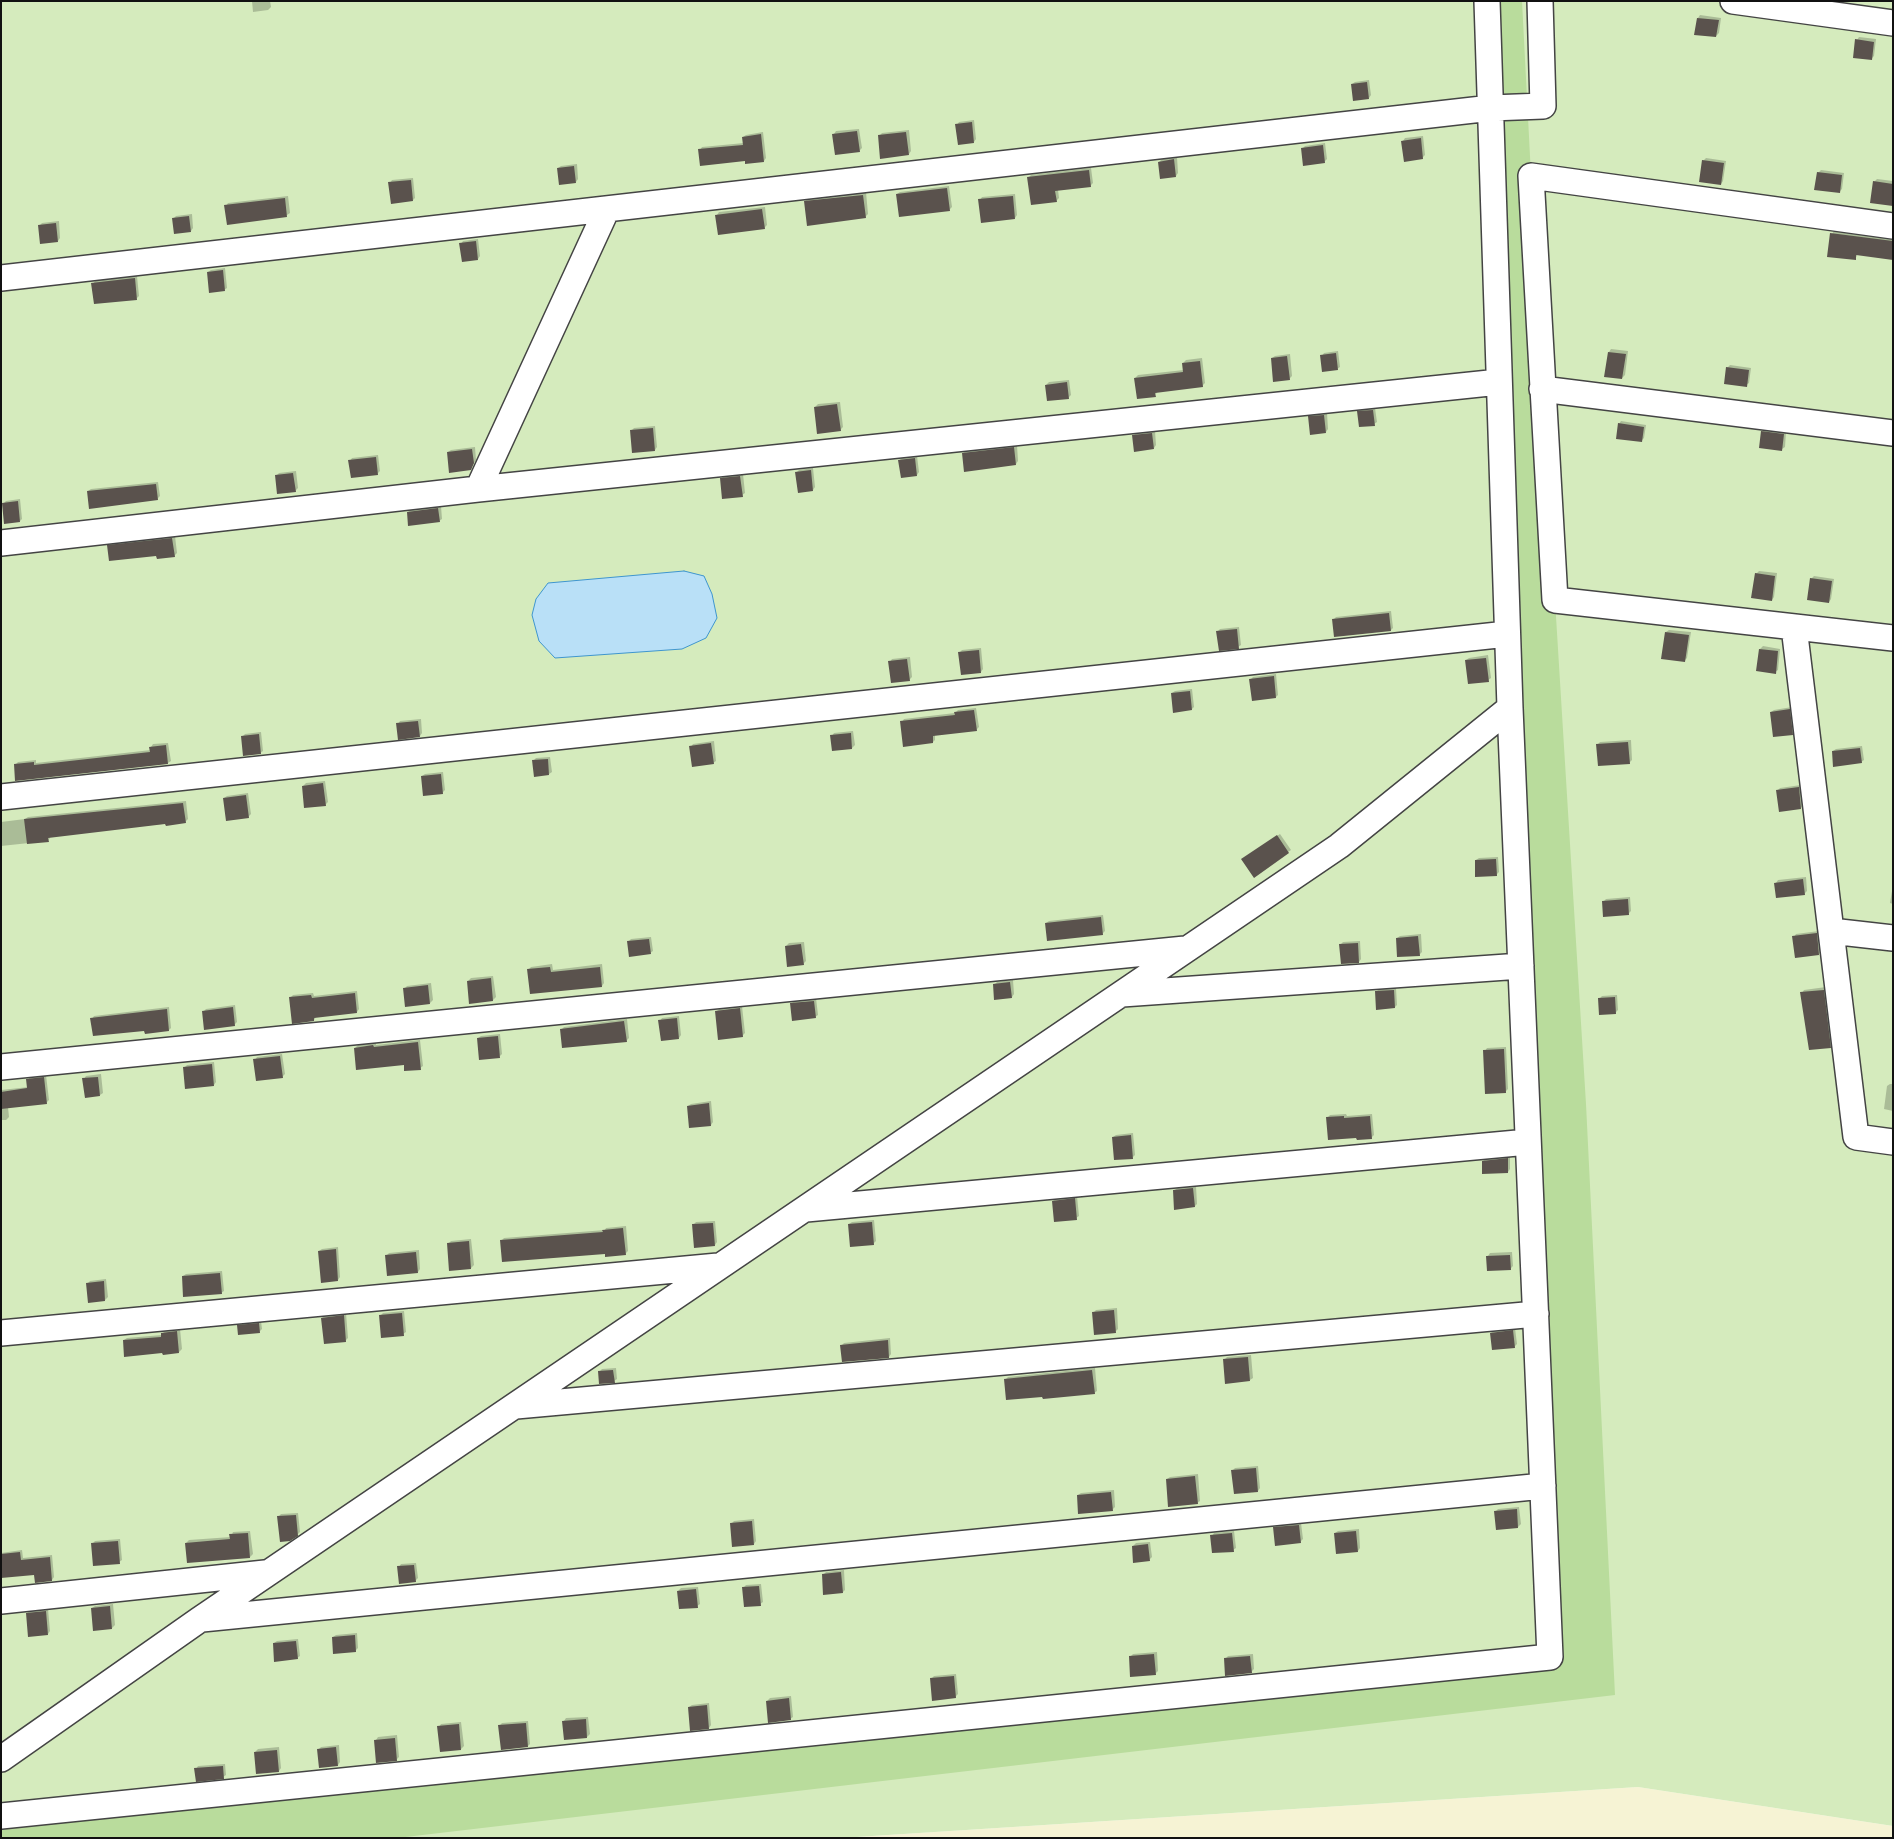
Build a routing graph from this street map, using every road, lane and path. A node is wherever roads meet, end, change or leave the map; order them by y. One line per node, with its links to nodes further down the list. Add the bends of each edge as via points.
1 (1487, 1): 5 (street)
2 (1540, 1): 5 (street, via 1543,106)
3 (1733, 1): 4 (street)
4 (1893, 23)
5 (1491, 108): 6 (street); 9 (street)
6 (607, 209): 8 (street); 12 (street)
7 (1893, 226): 10 (street, via 1531,176)
8 (1, 278)
9 (1500, 382): 12 (street); 15 (street)
10 (1542, 389): 11 (street); 14 (street, via 1555,600)
11 (1893, 433)
12 (478, 489): 13 (street)
13 (1, 543)
14 (1794, 627): 16 (street); 19 (street)
15 (1508, 634): 17 (street); 18 (street)
16 (1893, 638)
17 (1510, 708): 21 (street, via 1340,846); 22 (street)
18 (1, 797)
19 (1831, 931): 20 (street); 26 (street, via 1856,1137)
20 (1893, 938)
21 (1188, 948): 23 (street); 24 (street)
22 (1521, 966): 23 (street); 25 (street)
23 (1122, 994): 27 (street)
24 (1, 1067)
25 (1528, 1142): 27 (street); 29 (street)
26 (1893, 1142)
27 (803, 1210): 28 (street)
28 (720, 1266): 30 (street); 31 (street)
29 (1536, 1314): 31 (street); 32 (street)
30 (1, 1332)
31 (513, 1406): 33 (street)
32 (1543, 1486): 35 (street); 37 (street, via 1550,1657)
33 (268, 1573): 34 (street); 35 (street)
34 (1, 1601)
35 (199, 1620): 36 (street)
36 (1, 1759)
37 (1, 1816)

